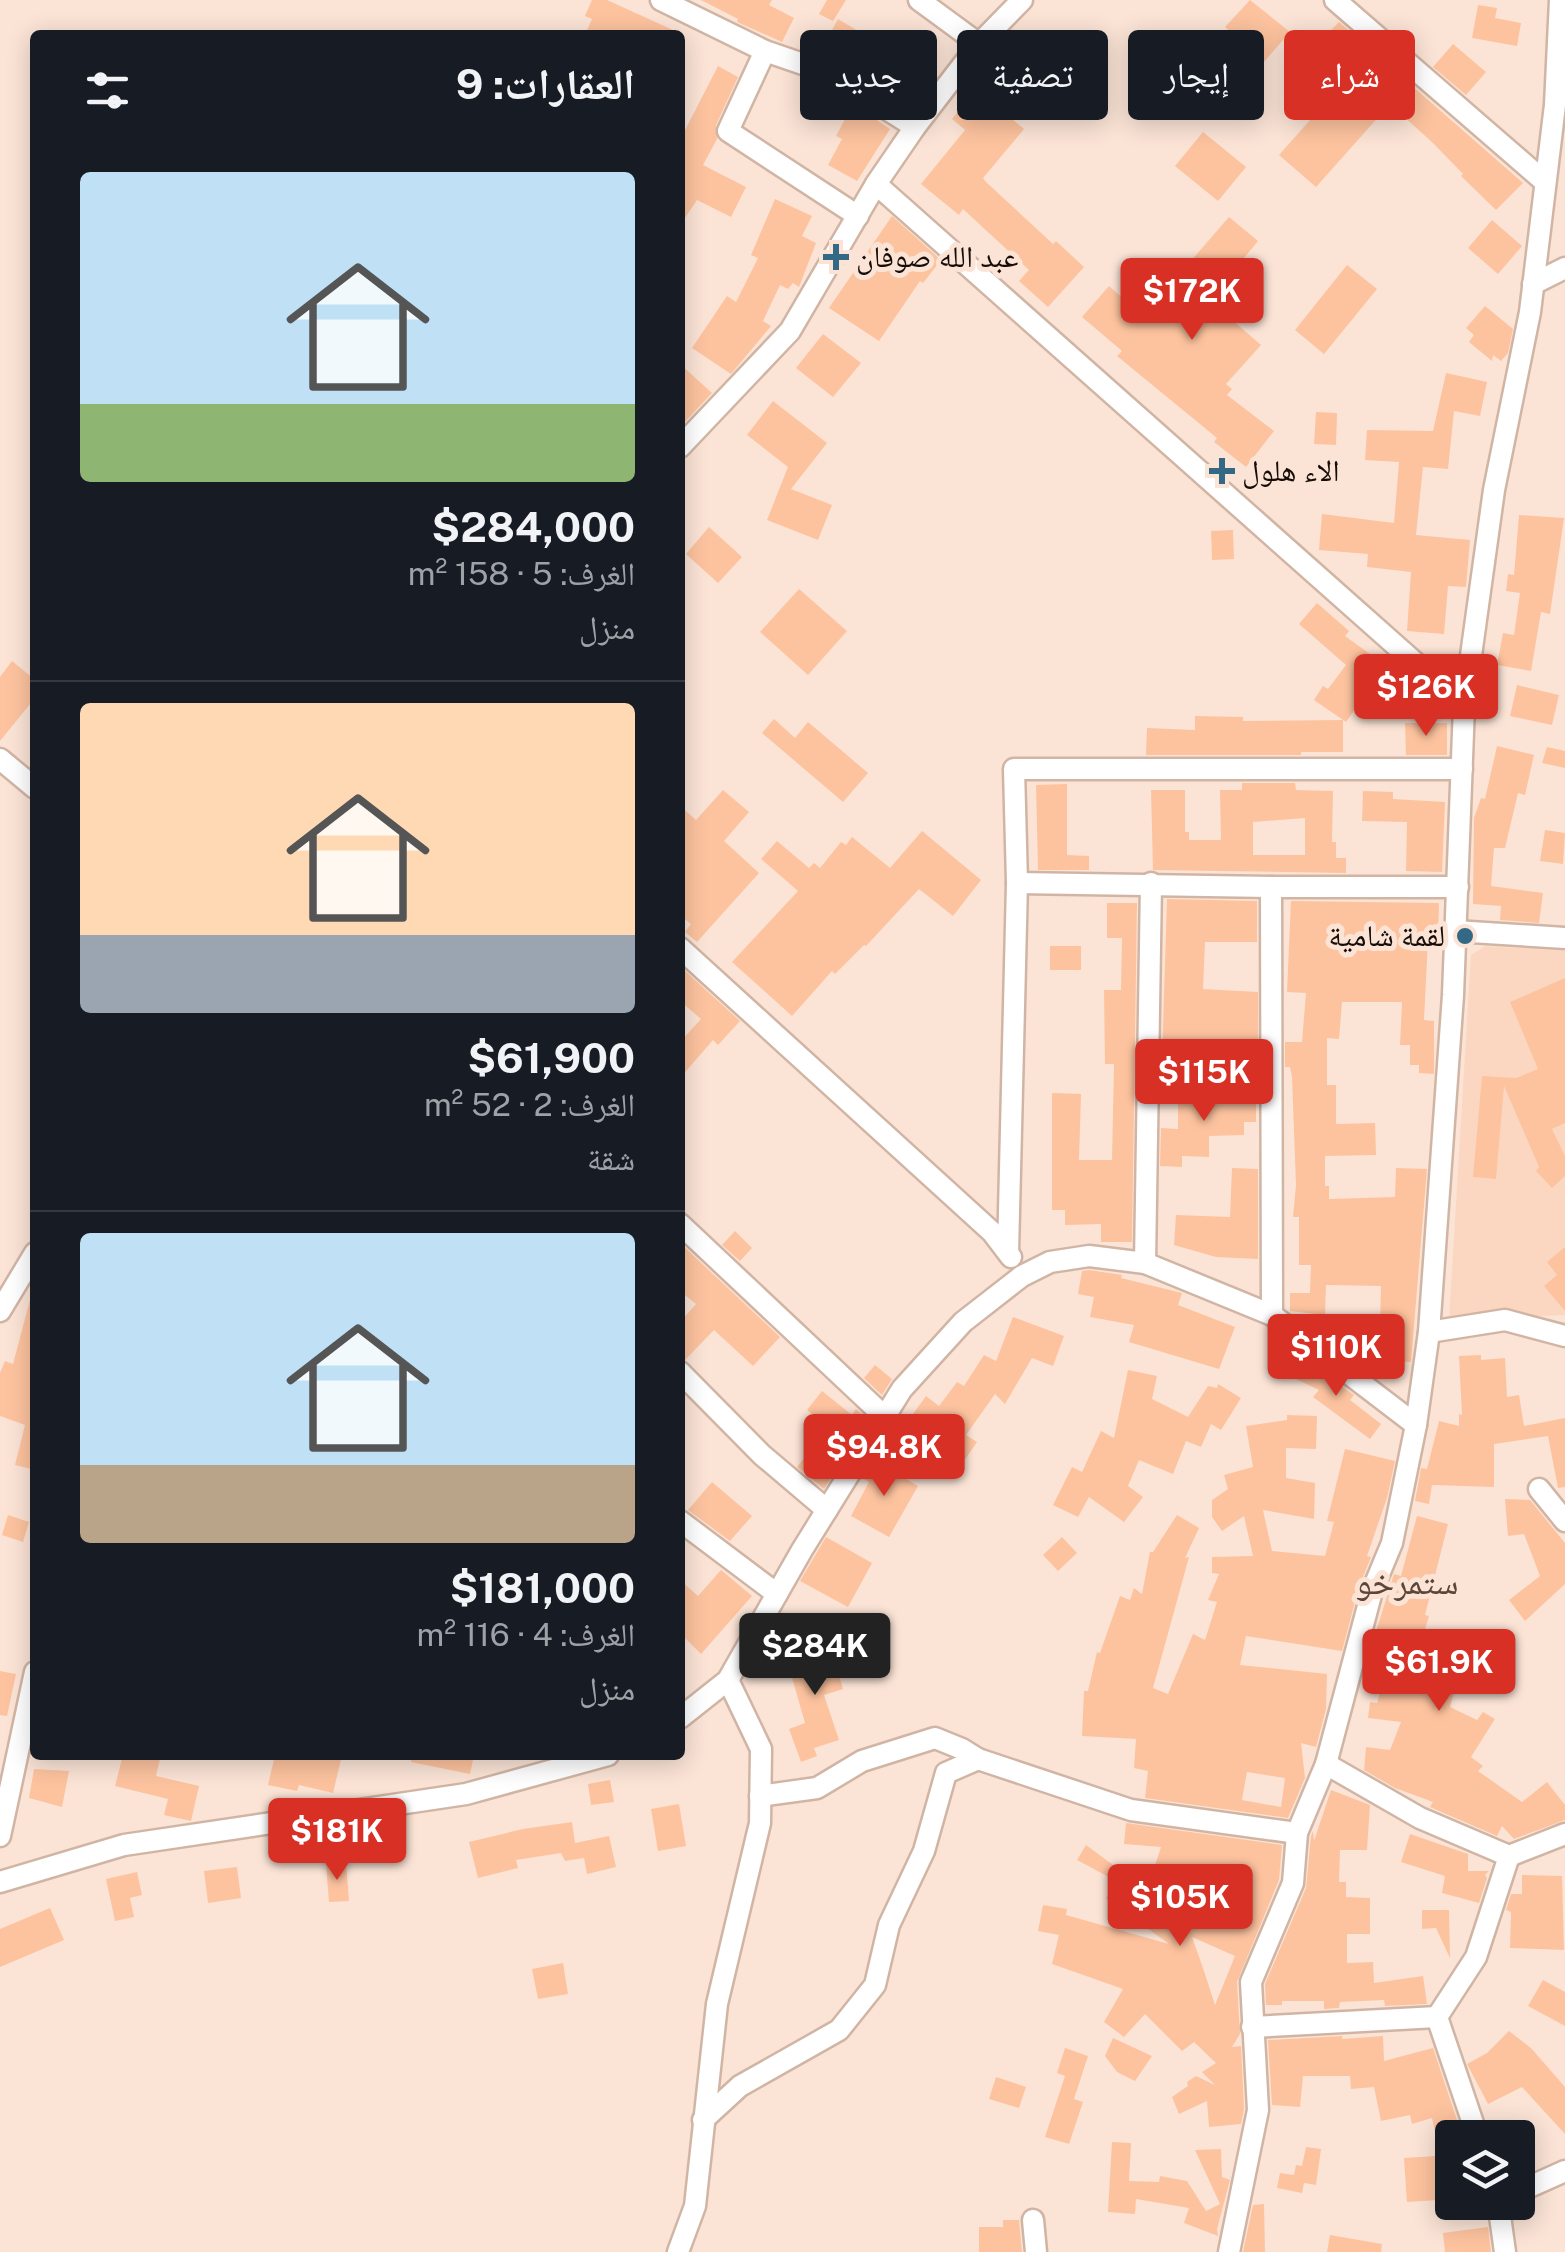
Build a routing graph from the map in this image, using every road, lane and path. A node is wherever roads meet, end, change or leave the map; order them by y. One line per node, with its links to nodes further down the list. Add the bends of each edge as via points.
1 (661, 0): 8 (street)
2 (919, 0): 6 (street)
3 (1022, 0): 7 (street)
4 (1336, 0): 11 (street)
5 (1560, 0): 11 (street)
6 (960, 30)
7 (993, 30)
8 (765, 51): 10 (street, via 829,73); 13 (street, via 728,131)
9 (957, 73): 10 (street)
10 (916, 127): 12 (street)
11 (1545, 182): 15 (street)
12 (876, 184): 13 (street); 17 (street)
13 (858, 216): 16 (street, via 790,331)
14 (1565, 268): 15 (street)
15 (1533, 284): 17 (street, via 1494,490)
16 (685, 442)
17 (1464, 706): 19 (street)
18 (0, 759): 20 (street)
19 (1462, 769): 21 (street, via 1014,769); 24 (street)
20 (30, 784)
21 (1017, 882): 22 (street); 29 (street)
22 (1151, 883): 23 (street); 31 (street)
23 (1270, 887): 24 (street); 34 (street)
24 (1458, 887): 25 (street)
25 (1455, 931): 26 (street); 35 (street)
26 (1565, 938)
27 (685, 953): 29 (street)
28 (685, 1229): 38 (street)
29 (1008, 1252): 32 (street)
30 (30, 1262): 33 (street)
31 (1146, 1264): 32 (street, via 1088,1256 1050,1262); 34 (street)
32 (1022, 1276): 38 (street, via 963,1322)
33 (0, 1311)
34 (1272, 1315): 39 (street)
35 (1429, 1332): 36 (street, via 1505,1320); 39 (street)
36 (1565, 1336)
37 (685, 1377): 41 (street)
38 (885, 1417): 41 (street)
39 (1416, 1425): 50 (street, via 1392,1543 1372,1591)
40 (1539, 1489): 42 (street)
41 (827, 1510): 44 (street)
42 (1565, 1521)
43 (685, 1526): 44 (street)
44 (777, 1594): 45 (street)
45 (728, 1680): 47 (street); 51 (street, via 761,1749)
46 (30, 1695): 54 (street)
47 (685, 1714)
48 (978, 1759): 51 (street, via 935,1738 862,1761 817,1788); 52 (street, via 1131,1810); 59 (street, via 946,1773 924,1851 888,1924 875,1985 839,2030 740,2086)
49 (590, 1760): 56 (street, via 466,1794 124,1845)
50 (1326, 1764): 52 (street); 55 (street, via 1420,1818)
51 (760, 1796): 59 (street, via 760,1823 717,2004)
52 (1298, 1832): 58 (street, via 1293,1883 1251,1982)
53 (1565, 1834): 55 (street)
54 (0, 1836)
55 (1509, 1856): 57 (street, via 1476,1956)
56 (0, 1882)
57 (1436, 2017): 58 (street); 60 (street)
58 (1252, 2027): 67 (street, via 1258,2110)
59 (703, 2120): 65 (street, via 695,2206)
60 (1472, 2120)
61 (1565, 2171): 62 (street)
62 (1535, 2184)
63 (1033, 2220): 66 (street)
64 (1501, 2220): 68 (street)
65 (678, 2252)
66 (1036, 2252)
67 (1229, 2252)
68 (1505, 2252)

